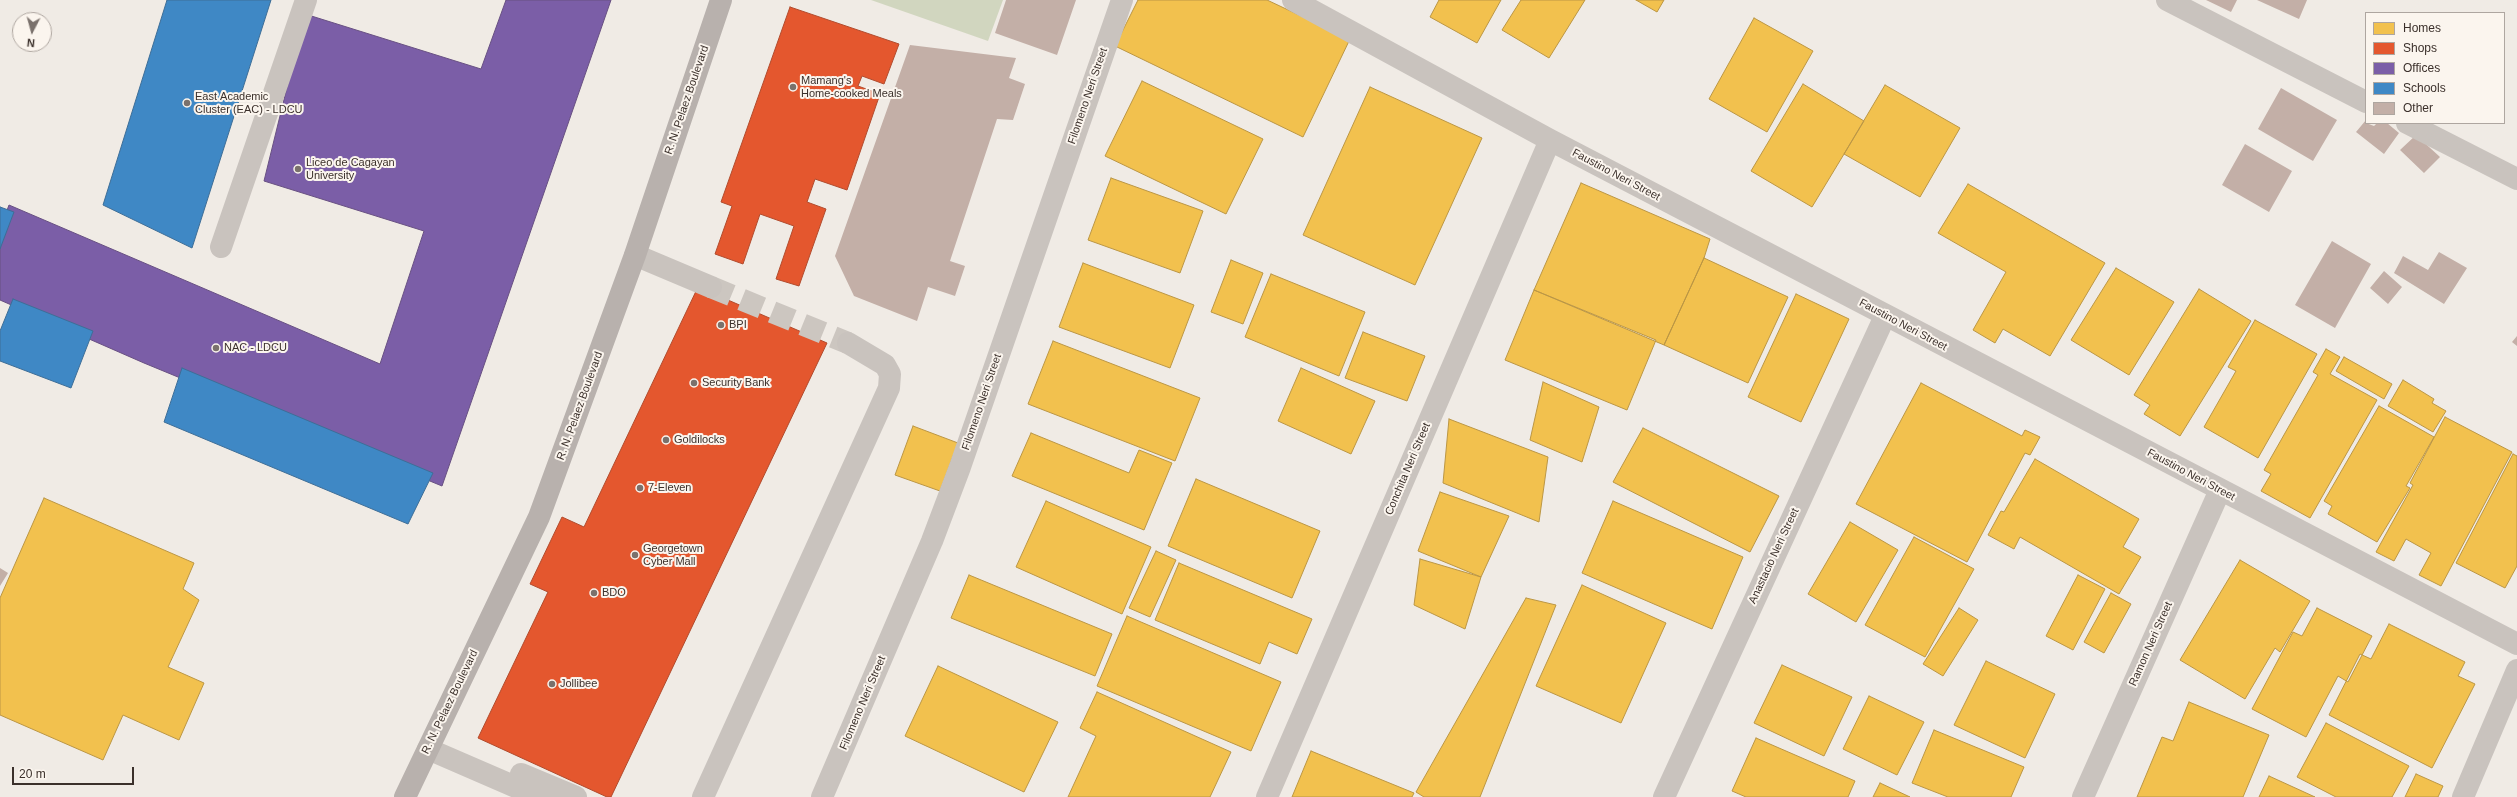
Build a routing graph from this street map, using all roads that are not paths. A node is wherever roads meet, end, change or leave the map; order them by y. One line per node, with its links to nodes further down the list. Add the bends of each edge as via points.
1 (306, 0): 10 (street)
2 (721, 0): 11 (main road, R. N. Pelaez Boulevard)
3 (1122, 0): 24 (street, Filomeno Neri Street, via 957,474 929,548)
4 (1292, 0): 8 (street, Faustino Neri Street)
5 (2167, 0): 6 (street)
6 (2365, 101)
7 (2409, 124): 9 (street)
8 (1550, 140): 13 (street, Faustino Neri Street); 25 (street, Conchita Neri Street)
9 (2517, 179)
10 (222, 247)
11 (635, 255): 12 (street); 18 (main road, R. N. Pelaez Boulevard, via 539,517)
12 (710, 287)
13 (1885, 316): 15 (street, Faustino Neri Street); 26 (street, Anastacio Neri Street)
14 (848, 343): 23 (street, via 885,365 890,374 889,388)
15 (2220, 490): 16 (street, Faustino Neri Street); 27 (street, Ramon Neri Street)
16 (2517, 644)
17 (2517, 670): 28 (street)
18 (428, 749): 19 (street); 20 (main road, R. N. Pelaez Boulevard)
19 (479, 770): 21 (street); 22 (street, via 490,765 500,765)
20 (409, 796)
21 (539, 797)
22 (576, 797)
23 (703, 797)
24 (822, 797)
25 (1267, 797)
26 (1664, 797)
27 (2083, 797)
28 (2463, 797)

